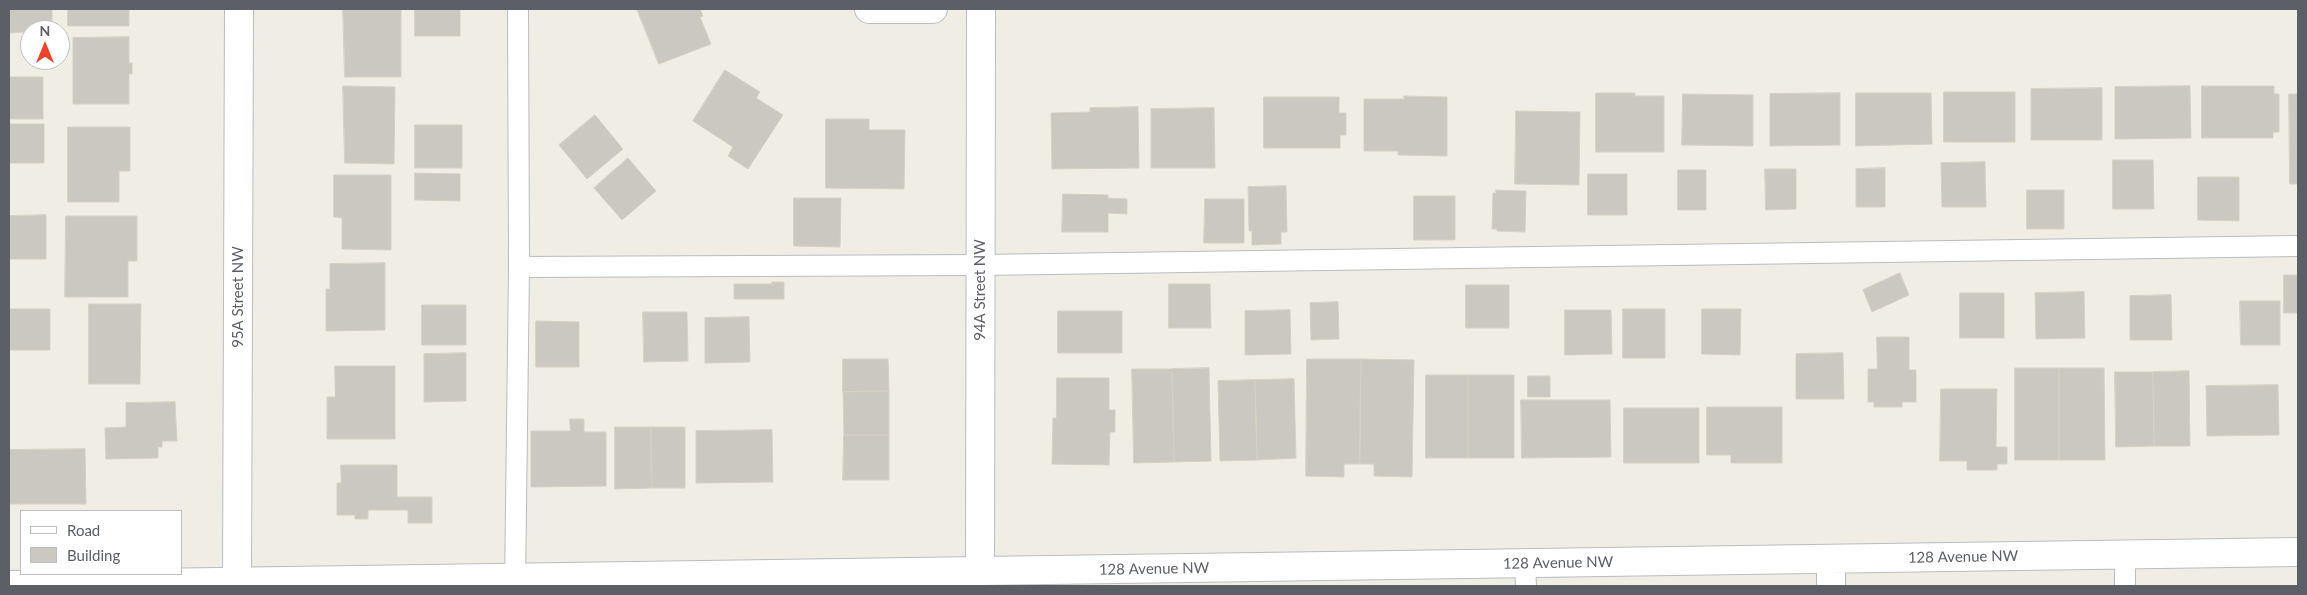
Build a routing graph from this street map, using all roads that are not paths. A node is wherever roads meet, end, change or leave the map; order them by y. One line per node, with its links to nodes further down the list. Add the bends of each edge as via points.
1 (239, 9): 18 (street, 95A Street NW)
2 (518, 9): 8 (lane)
3 (869, 9): 4 (street)
4 (932, 9)
5 (980, 9): 7 (street, 94A Street NW)
6 (2298, 246): 7 (lane)
7 (980, 265): 8 (lane); 12 (street, 94A Street NW)
8 (519, 267): 17 (lane)
9 (2298, 552): 10 (street, 128 Avenue NW)
10 (2125, 555): 11 (street, 128 Avenue NW); 21 (lane)
11 (1831, 559): 13 (street, 128 Avenue NW); 20 (street)
12 (980, 571): 15 (street, 128 Avenue NW); 16 (street, 128 Avenue NW)
13 (1526, 575): 14 (street, 128 Avenue NW)
14 (1270, 577): 15 (street, 128 Avenue NW)
15 (1019, 578)
16 (764, 580): 17 (street, 128 Avenue NW)
17 (515, 582): 18 (street, 128 Avenue NW)
18 (237, 584): 19 (street, 128 Avenue NW)
19 (9, 585)
20 (1831, 586)
21 (2125, 586)

